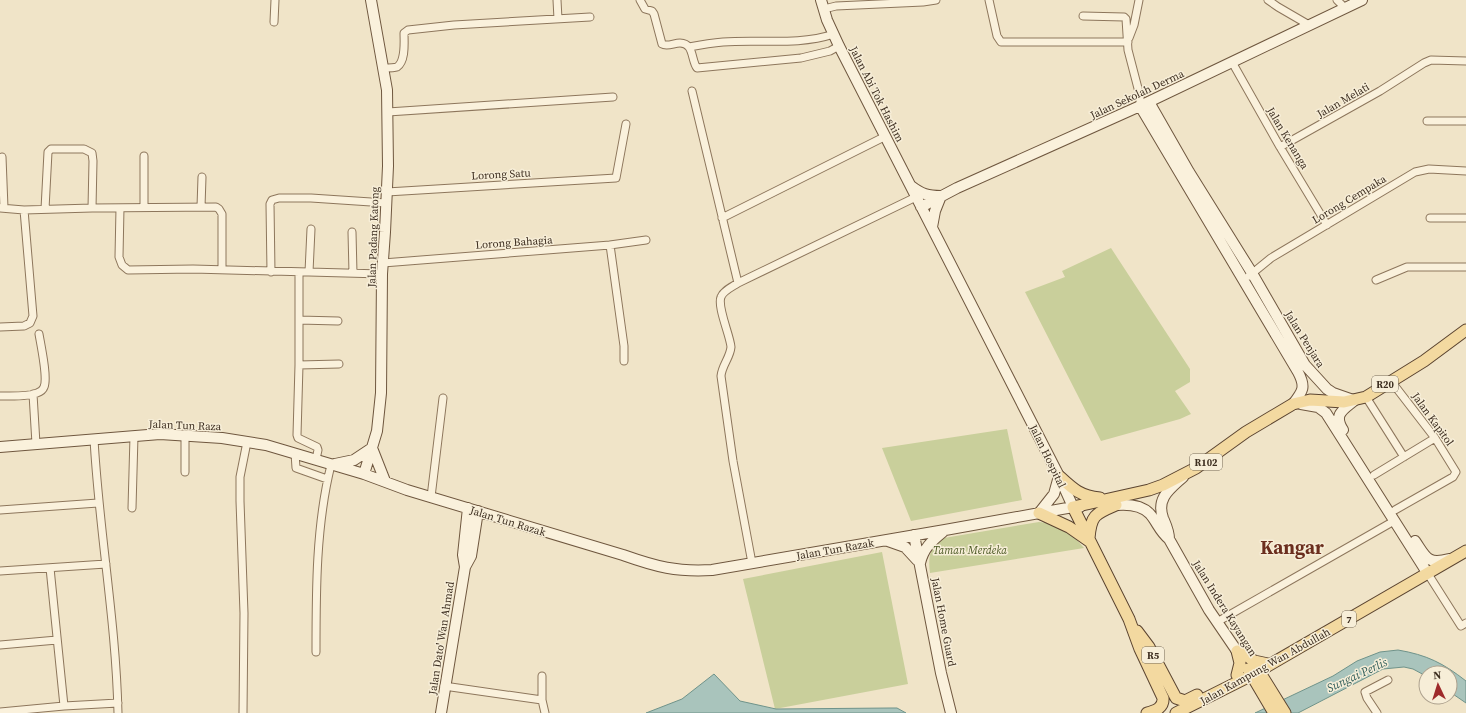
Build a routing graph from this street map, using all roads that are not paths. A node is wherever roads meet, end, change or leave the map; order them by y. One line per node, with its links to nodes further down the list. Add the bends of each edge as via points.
1 (275, 0): 16 (street)
2 (371, 0): 24 (street, Jalan Padang Katong)
3 (557, 0): 15 (street)
4 (640, 0): 21 (street, via 645,9 654,14 662,44 682,43)
5 (936, 0): 11 (street)
6 (1139, 0): 19 (street)
7 (1268, 0): 17 (street)
8 (1337, 0): 12 (street)
9 (1362, 0): 12 (street, Jalan Sekolah Derma)
10 (989, 2): 19 (street, via 997,36 1001,42)
11 (822, 5): 18 (street, Jalan Abi Tok Hashim / R5)
12 (1346, 8): 17 (street, Jalan Sekolah Derma)
13 (1084, 16): 19 (street, via 1124,17 1127,21)
14 (590, 17): 15 (street)
15 (558, 18): 24 (street, via 408,30 404,33 402,62 396,67)
16 (274, 22)
17 (1309, 25): 23 (street, Jalan Sekolah Derma)
18 (834, 34): 20 (street, Jalan Abi Tok Hashim / R5); 21 (street, via 814,40 724,42)
19 (1128, 42): 27 (street)
20 (839, 46): 21 (street, via 830,51 801,58 699,68 695,65); 32 (street, Jalan Abi Tok Hashim / R5)
21 (689, 47)
22 (1466, 61): 33 (street, Jalan Melati, via 1431,60)
23 (1232, 62): 27 (street, Jalan Sekolah Derma); 33 (street, Jalan Kenanga)
24 (384, 68): 28 (street, Jalan Padang Katong)
25 (692, 92): 51 (street)
26 (613, 97): 28 (street)
27 (1143, 101): 40 (street, Jalan Sekolah Derma); 67 (street, Jalan Penjara); 70 (street, via 1181,176)
28 (388, 112): 39 (street, Jalan Padang Katong)
29 (1426, 121): 30 (street)
30 (1466, 121)
31 (626, 124): 39 (street, Lorong Satu, via 616,178)
32 (886, 136): 38 (street, Jalan Abi Tok Hashim / R5); 51 (street)
33 (1280, 147): 54 (street, Jalan Kenanga)
34 (144, 156): 43 (street)
35 (2, 157): 45 (street)
36 (1466, 171): 54 (street, Lorong Cempaka, via 1429,169 1415,172)
37 (202, 177): 48 (street)
38 (911, 186): 40 (street, via 925,195); 41 (street, Jalan Abi Tok Hashim / R5)
39 (387, 192): 42 (street, Jalan Padang Katong)
40 (941, 196): 44 (street, Jalan Sekolah Derma); 55 (street)
41 (916, 197): 44 (street, Jalan Hospital / R5); 71 (street)
42 (386, 204): 60 (street, Jalan Padang Katong); 63 (street, via 304,198 272,200)
43 (144, 207): 47 (street); 48 (street)
44 (922, 207): 55 (street, Jalan Hospital / R5)
45 (2, 208): 50 (street)
46 (92, 208): 47 (street); 49 (street); 49 (street, via 92,153 84,149 51,149 48,152)
47 (120, 208): 62 (street, via 119,257 124,268)
48 (201, 208): 62 (street, via 216,207 221,211)
49 (45, 209): 50 (street)
50 (24, 210): 74 (street, via 33,316 30,323 24,326)
51 (722, 218): 71 (street)
52 (1430, 218): 53 (street)
53 (1466, 218)
54 (1327, 225): 67 (street, Lorong Cempaka, via 1271,258)
55 (932, 227): 101 (street, Jalan Hospital / R5)
56 (311, 229): 65 (street)
57 (352, 232): 66 (street)
58 (646, 240): 59 (street, Lorong Bahagia)
59 (610, 245): 60 (street, Lorong Bahagia); 77 (street)
60 (383, 263): 68 (street, Jalan Padang Katong)
61 (1466, 267): 69 (street, via 1407,267)
62 (222, 270): 63 (street)
63 (271, 272): 64 (street)
64 (298, 272): 65 (street); 72 (street)
65 (309, 272): 66 (street)
66 (353, 273): 68 (street)
67 (1252, 273): 70 (street, Lorong Cempaka); 84 (street, Jalan Penjara, via 1305,365 1318,381 1333,393)
68 (382, 274): 93 (street, Jalan Padang Katong, via 381,393 377,431)
69 (1376, 280)
70 (1244, 282): 85 (street, via 1301,378 1303,388)
71 (738, 283): 120 (street, via 721,298 731,354 721,370 721,376 733,461)
72 (299, 320): 73 (street); 79 (street)
73 (338, 321)
74 (0, 327)
75 (1466, 330): 80 (main road, R20)
76 (39, 334): 81 (street, via 45,386)
77 (624, 361)
78 (339, 364): 79 (street)
79 (299, 365): 96 (street, via 297,435 301,441 317,447)
80 (1391, 381): 84 (main road, R20); 88 (street, Jalan Kapitol)
81 (33, 394): 82 (street); 91 (street)
82 (0, 396)
83 (443, 398): 105 (street)
84 (1360, 399): 85 (main road, R20, via 1336,402 1310,400); 95 (street); 102 (street, via 1341,412 1338,422)
85 (1293, 404): 99 (main road, Jalan Tun Razak / R102, via 1246,432); 113 (street, via 1318,407 1326,413)
86 (185, 435): 87 (street, Jalan Tun Raza); 90 (street, Jalan Tun Raza); 98 (street)
87 (134, 436): 89 (street, Jalan Tun Raza); 109 (street)
88 (1435, 438): 95 (street); 113 (street, Jalan Kapitol, via 1456,472)
89 (94, 439): 91 (street, Jalan Tun Raza); 106 (street)
90 (247, 442): 94 (street, Jalan Tun Raza, via 266,444); 145 (street, via 240,476 244,613)
91 (36, 444): 92 (street, Jalan Tun Raza)
92 (0, 447)
93 (372, 448): 97 (street, via 354,460); 100 (street, Jalan Padang Katong); 104 (street)
94 (295, 453): 96 (street, Jalan Tun Raza); 103 (street, via 296,468)
95 (1404, 457): 102 (street)
96 (316, 459): 97 (street, Jalan Tun Raza)
97 (331, 465): 100 (street, Jalan Tun Raza); 103 (street)
98 (185, 472)
99 (1189, 472): 107 (main road, Jalan Tun Razak / R102, via 1163,485); 116 (street, via 1162,498 1161,512)
100 (364, 474): 104 (street, Jalan Tun Razak)
101 (1059, 476): 107 (main road, via 1086,496); 108 (street, Jalan Hospital / R5); 112 (street, via 1054,494)
102 (1374, 476): 113 (street)
103 (327, 479): 131 (street, via 316,600)
104 (385, 481): 105 (street, Jalan Tun Razak)
105 (431, 497): 111 (street, Jalan Tun Razak)
106 (98, 502): 110 (street); 122 (street)
107 (1112, 502): 108 (main road, Jalan Tun Razak); 116 (street, via 1141,508 1149,513); 118 (main road, via 1095,516 1090,524)
108 (1073, 507): 112 (street, Jalan Tun Razak); 118 (main road, Jalan Hospital / R5)
109 (132, 508)
110 (0, 510)
111 (473, 510): 120 (street, Jalan Tun Razak, via 672,570 712,570); 137 (street, Jalan Dato' Wan Ahmad, via 471,556 465,567)
112 (1039, 513): 114 (street, Jalan Tun Razak); 118 (main road, via 1069,527)
113 (1394, 515): 119 (street, via 1423,554 1432,561 1438,562); 125 (street); 126 (street)
114 (944, 530): 115 (street, Jalan Tun Razak); 121 (street, via 927,546)
115 (914, 535): 117 (street, Jalan Tun Razak); 121 (street, Jalan Home Guard)
116 (1169, 539): 126 (street, Jalan Indera Kayangan)
117 (880, 541): 120 (street, Jalan Tun Razak); 121 (street, via 906,547)
118 (1089, 541): 141 (main road, Jalan Hospital / R5, via 1129,619 1149,647)
119 (1461, 554): 125 (main road, 7)
120 (752, 563)
121 (920, 563): 148 (street, Jalan Home Guard)
122 (106, 564): 123 (street); 140 (street)
123 (50, 568): 124 (street); 128 (street)
124 (0, 571)
125 (1428, 574): 127 (street, via 1461,626); 132 (main road, Jalan Kampung Wan Abdullah / 7)
126 (1217, 622): 130 (street, Jalan Indera Kayangan)
127 (1466, 623)
128 (57, 640): 129 (street); 142 (street)
129 (0, 645)
130 (1237, 651): 132 (main road, via 1254,661); 133 (street, Jalan Indera Kayangan); 135 (main road, via 1240,663)
131 (316, 652)
132 (1270, 664): 133 (main road, Jalan Kampung Wan Abdullah / 7)
133 (1253, 672): 135 (main road, Jalan Kampung Wan Abdullah / 7); 138 (main road)
134 (542, 676): 139 (street)
135 (1235, 680): 138 (main road); 141 (main road, Jalan Kampung Wan Abdullah / 7); 141 (main road, via 1188,700 1178,699)
136 (1388, 680): 152 (street, via 1365,692)
137 (444, 686): 139 (street); 146 (street, Jalan Dato' Wan Ahmad)
138 (1268, 696): 150 (main road); 151 (main road)
139 (542, 700): 147 (street)
140 (118, 703): 142 (street); 144 (street)
141 (1175, 705): 149 (main road, via 1163,702 1160,707)
142 (64, 706): 143 (street)
143 (0, 712)
144 (118, 713)
145 (243, 713)
146 (441, 713)
147 (545, 713)
148 (951, 713)
149 (1148, 713)
150 (1274, 713)
151 (1286, 713)
152 (1377, 713)

